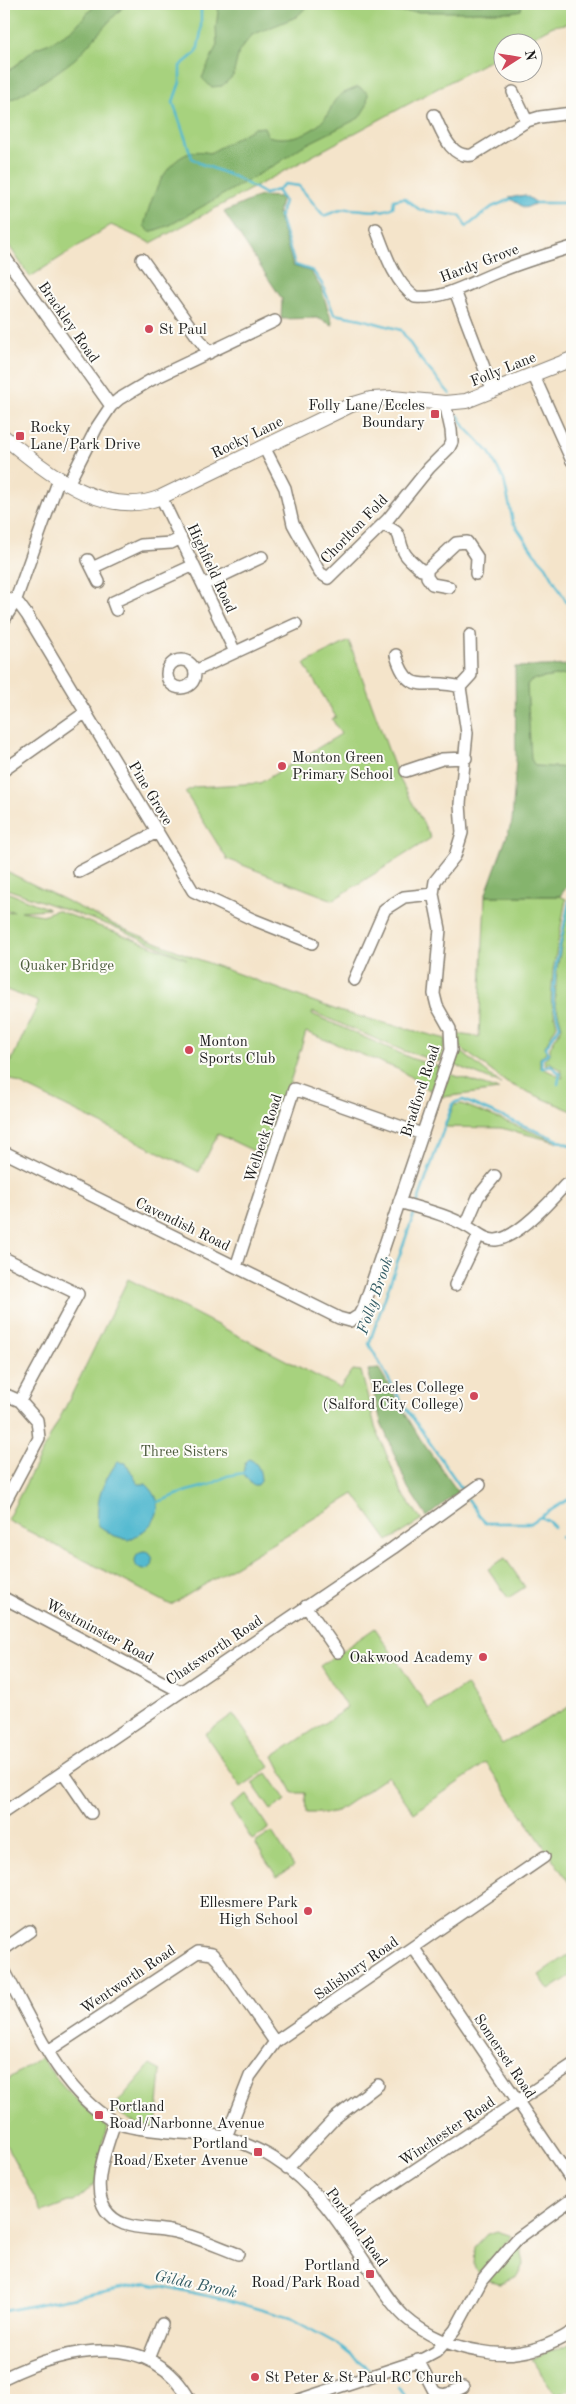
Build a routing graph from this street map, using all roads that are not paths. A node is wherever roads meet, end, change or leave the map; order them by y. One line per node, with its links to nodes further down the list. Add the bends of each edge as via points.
1 (513, 92): 4 (street)
2 (572, 114): 4 (street)
3 (434, 115): 4 (street, via 454,151 465,156 472,156)
4 (527, 121)
5 (376, 229): 9 (street, Hardy Grove, via 388,258 409,292 424,298)
6 (572, 247): 9 (street, Hardy Grove, via 501,270)
7 (4, 256): 16 (street, Brackley Road)
8 (142, 259): 11 (street)
9 (455, 291): 14 (street)
10 (275, 321): 11 (street)
11 (209, 353): 16 (street, via 138,387)
12 (572, 359): 13 (main road, Folly Lane)
13 (533, 374): 14 (main road, Folly Lane); 19 (street)
14 (493, 391): 15 (main road, Folly Lane, via 466,401)
15 (445, 403): 18 (main road, Rocky Lane, via 392,398 361,402); 22 (street, Chorlton Fold, via 451,430 449,448)
16 (111, 406): 20 (street)
17 (4, 437): 20 (main road, Rocky Lane)
18 (264, 446): 21 (main road, Rocky Lane); 22 (street, Chorlton Fold, via 284,488 293,524 320,573 328,578)
19 (572, 461)
20 (63, 481): 21 (main road, Rocky Lane, via 121,504 143,504); 32 (street)
21 (161, 497): 23 (street, Highfield Road)
22 (383, 525): 26 (street, via 396,530 405,555 421,570)
23 (181, 538): 25 (street, Highfield Road); 28 (street, via 171,543 141,545 90,564)
24 (262, 557): 29 (street)
25 (194, 564): 29 (street, Highfield Road); 33 (street, via 113,602)
26 (427, 570): 27 (street, via 461,541 467,542 477,557); 30 (street, via 432,584)
27 (476, 574)
28 (99, 582)
29 (203, 585): 37 (street, Highfield Road)
30 (449, 587)
31 (4, 597): 32 (street)
32 (15, 602): 34 (street); 41 (street, Pine Grove, via 27,615)
33 (116, 610)
34 (4, 620)
35 (296, 624): 37 (street)
36 (470, 635): 40 (street, via 471,674)
37 (235, 652): 39 (street)
38 (396, 655): 40 (street, via 402,673 413,684 447,682)
39 (195, 671)
40 (460, 687): 42 (street, via 467,733)
41 (86, 712): 43 (street); 45 (street, Pine Grove)
42 (466, 758): 44 (street, via 442,759); 47 (street, via 460,804 460,844 438,877)
43 (4, 770)
44 (406, 771)
45 (157, 832): 46 (street); 48 (street, Pine Grove, via 196,894)
46 (79, 872)
47 (433, 894): 49 (street, via 404,897 385,909); 50 (street, Bradford Road, via 440,929 434,994 450,1029 452,1045)
48 (312, 943)
49 (354, 980)
50 (422, 1134): 54 (street, Bradford Road); 58 (street, Welbeck Road, via 294,1089)
51 (4, 1152): 58 (street, Cavendish Road)
52 (496, 1176): 55 (street, via 478,1197)
53 (569, 1185): 56 (street, via 538,1214 509,1234 494,1240)
54 (400, 1202): 55 (street); 60 (street, Bradford Road, via 364,1306)
55 (466, 1226): 56 (street)
56 (479, 1234): 59 (street)
57 (4, 1258): 62 (street, via 78,1294)
58 (236, 1267): 60 (street, Cavendish Road)
59 (455, 1285)
60 (350, 1321)
61 (4, 1394): 62 (street)
62 (20, 1401): 64 (street, via 37,1420 39,1438)
63 (476, 1487): 66 (street, Chatsworth Road)
64 (4, 1504)
65 (4, 1598): 68 (street, Westminster Road)
66 (306, 1606): 67 (street); 68 (street, Chatsworth Road)
67 (338, 1652)
68 (181, 1692): 69 (street, Chatsworth Road)
69 (63, 1772): 70 (street, Chatsworth Road); 71 (street)
70 (4, 1812)
71 (91, 1813)
72 (544, 1857): 74 (street, Salisbury Road)
73 (30, 1930): 75 (street)
74 (413, 1947): 77 (street, Salisbury Road); 81 (street, Somerset Road)
75 (4, 1948)
76 (4, 1970): 78 (street, Portland Road)
77 (275, 2042): 78 (street, Wentworth Road, via 218,1960 212,1954 198,1952); 83 (street, Salisbury Road, via 250,2076)
78 (48, 2051): 82 (street, Portland Road, via 73,2087)
79 (572, 2064): 81 (street, Winchester Road)
80 (378, 2086): 84 (street, via 335,2118)
81 (518, 2102): 85 (street, Somerset Road); 87 (street, Winchester Road)
82 (115, 2122): 83 (street, Portland Road, via 161,2132); 88 (street, via 101,2164 98,2194 108,2214 124,2224 172,2231)
83 (226, 2137): 84 (street, Portland Road, via 273,2158)
84 (287, 2169): 87 (street, Portland Road, via 307,2184)
85 (572, 2178)
86 (572, 2199): 91 (street, via 517,2239 482,2280)
87 (338, 2221): 91 (street, Portland Road, via 383,2290 405,2316)
88 (238, 2254)
89 (162, 2324): 92 (street)
90 (572, 2332): 91 (street, Portland Road, via 532,2350 507,2354 464,2349)
91 (446, 2342): 93 (street, via 436,2352)
92 (148, 2358): 94 (street, via 114,2350 80,2353 51,2359); 96 (street, via 166,2370)
93 (418, 2360): 95 (street, via 438,2394 445,2395); 97 (street)
94 (4, 2378)
95 (464, 2387)
96 (190, 2400)
97 (299, 2400)

